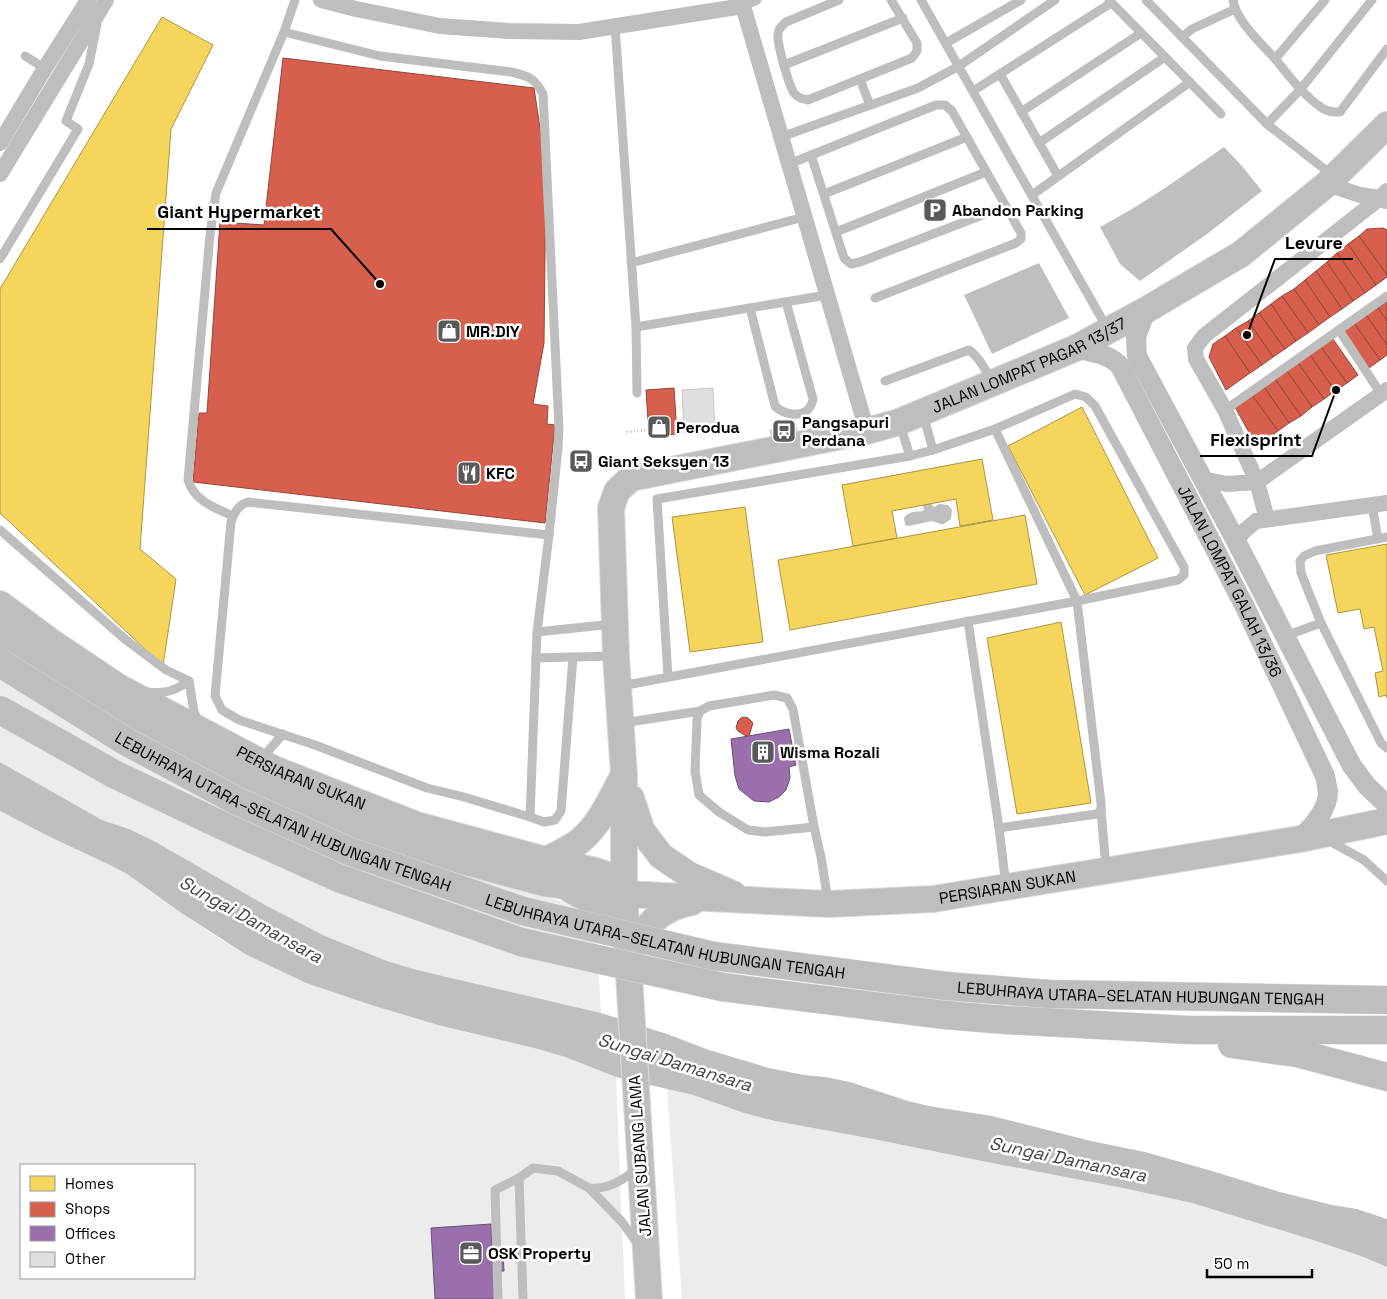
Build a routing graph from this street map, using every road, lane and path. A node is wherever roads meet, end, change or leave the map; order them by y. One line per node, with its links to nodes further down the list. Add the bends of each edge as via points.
1 (295, 0): 17 (lane)
2 (321, 0): 16 (street, via 440,26 579,32)
3 (839, 0): 25 (lane, via 786,22 780,28 777,37)
4 (891, 0): 15 (lane)
5 (921, 0): 20 (lane)
6 (1020, 0): 20 (lane)
7 (1055, 0): 26 (lane)
8 (1146, 0): 19 (lane)
9 (1326, 0): 24 (lane)
10 (1372, 0): 32 (lane)
11 (1110, 2): 18 (lane); 28 (lane)
12 (750, 3): 16 (street); 39 (street)
13 (98, 4): 27 (street); 29 (street); 55 (lane, via 89,64 66,121 78,129)
14 (1234, 5): 19 (lane); 24 (lane, via 1252,33)
15 (902, 18): 25 (lane); 30 (lane, via 917,43 917,51 912,58)
16 (615, 26): 56 (lane)
17 (284, 32): 83 (lane, via 216,192 210,235 188,480 190,488 204,502); 86 (lane, via 380,56 511,72 525,75 539,86 542,94 559,437)
18 (1141, 33): 23 (lane); 35 (lane)
19 (1182, 36): 37 (lane)
20 (946, 43): 26 (lane)
21 (1387, 49): 32 (lane, via 1340,112 1322,108)
22 (26, 56): 27 (lane)
23 (1165, 57): 31 (lane); 42 (lane)
24 (1276, 59): 32 (lane)
25 (784, 65): 30 (lane, via 793,91 808,100)
26 (959, 66): 33 (lane); 34 (lane, via 918,88)
27 (45, 68): 29 (lane); 41 (street)
28 (1000, 74): 33 (lane); 35 (lane)
29 (58, 78): 46 (street)
30 (860, 79): 34 (lane)
31 (1190, 82): 36 (lane); 47 (lane)
32 (1300, 90): 37 (lane)
33 (973, 91): 50 (lane)
34 (870, 106): 39 (lane)
35 (1021, 112): 42 (lane)
36 (1221, 114)
37 (1267, 124): 48 (lane)
38 (1387, 125): 48 (main road, JALAN LOMPAT PAGAR 13/37)
39 (781, 137): 44 (street)
40 (967, 137): 43 (lane, via 952,111 945,105 936,105); 45 (lane); 49 (lane)
41 (0, 143)
42 (1039, 143): 47 (lane)
43 (811, 155): 44 (lane); 49 (lane)
44 (789, 164): 53 (street)
45 (986, 172): 52 (lane); 54 (lane)
46 (0, 174)
47 (1058, 176): 50 (lane)
48 (1331, 180): 51 (street, via 1360,195); 62 (main road, JALAN LOMPAT PAGAR 13/37, via 1241,254)
49 (824, 194): 54 (lane)
50 (1032, 195): 64 (lane)
51 (1385, 197): 71 (street, via 1204,336 1195,348 1196,359)
52 (1006, 206): 54 (lane, via 851,264 844,258); 59 (lane, via 1021,233 1021,239 1016,243)
53 (804, 217): 56 (lane); 57 (street)
54 (836, 232)
55 (0, 260)
56 (631, 262): 63 (lane)
57 (827, 295): 60 (lane); 76 (street)
58 (1387, 296): 65 (lane)
59 (875, 298)
60 (786, 302): 61 (lane); 61 (lane, via 814,399 811,407 796,414 780,411 775,406)
61 (750, 308): 63 (lane)
62 (1146, 310): 64 (main road, JALAN LOMPAT PAGAR 13/37); 80 (street, JALAN LOMPAT GALAH 13/36, via 1136,337 1137,356)
63 (636, 327): 70 (lane)
64 (1108, 330): 66 (main road, JALAN LOMPAT PAGAR 13/37)
65 (1339, 330): 69 (lane); 71 (lane)
66 (1076, 348): 68 (main road, JALAN LOMPAT PAGAR 13/37); 91 (street, JALAN LOMPAT GALAH 13/36, via 1109,357 1120,366)
67 (885, 381): 68 (lane, via 969,350)
68 (993, 383): 72 (main road, JALAN LOMPAT PAGAR 13/37)
69 (1384, 392): 81 (street)
70 (637, 393)
71 (1225, 410): 81 (street)
72 (923, 413): 73 (main road, JALAN LOMPAT PAGAR 13/37); 78 (lane)
73 (899, 422): 76 (main road, JALAN LOMPAT PAGAR 13/37); 79 (lane)
74 (995, 429): 78 (lane); 89 (lane); 89 (lane, via 1074,394 1086,397 1095,406 1184,567 1184,574 1178,580)
75 (648, 430): 77 (path)
76 (867, 431): 94 (main road, JALAN LOMPAT PAGAR 13/37, via 631,478 617,491 611,508)
77 (627, 432)
78 (933, 450): 79 (lane)
79 (910, 456): 102 (lane, via 658,498)
80 (1202, 479): 81 (street, via 1227,484); 88 (street, JALAN LOMPAT GALAH 13/36)
81 (1257, 482): 84 (street)
82 (1380, 504): 84 (street); 87 (lane)
83 (233, 516): 86 (lane, via 240,506 248,502); 109 (lane, via 216,696 222,710 239,720)
84 (1267, 518): 88 (street, via 1256,521)
85 (0, 530): 103 (lane, via 126,640 166,670)
86 (549, 535): 95 (lane)
87 (1382, 538): 93 (lane, via 1315,551 1300,561 1301,572)
88 (1236, 541): 97 (street, JALAN LOMPAT GALAH 13/36)
89 (1077, 601): 92 (lane); 115 (lane)
90 (0, 604): 105 (main road, PERSIARAN SUKAN)
91 (1244, 606): 97 (street); 120 (street, JALAN LOMPAT GALAH 13/36, via 1325,776 1328,794)
92 (968, 621): 102 (lane); 119 (lane)
93 (1321, 623): 97 (lane); 111 (lane, via 1381,743)
94 (614, 624): 95 (lane); 98 (main road)
95 (537, 632): 100 (lane)
96 (0, 633): 124 (main road, PERSIARAN SUKAN, via 120,717 279,798 411,847)
97 (1285, 636): 114 (street, JALAN LOMPAT GALAH 13/36, via 1352,766)
98 (616, 656): 99 (lane); 104 (main road)
99 (573, 657): 100 (lane); 116 (lane, via 561,811 555,820 544,822)
100 (536, 658): 116 (lane)
101 (0, 663): 131 (highway, LEBUHRAYA UTARA–SELATAN HUBUNGAN TENGAH, bridge, via 127,742 237,801 351,852 522,911 714,956 946,986 1049,994)
102 (668, 677): 104 (lane)
103 (189, 681): 105 (lane, via 172,692); 110 (lane, via 194,712 199,724)
104 (618, 686): 108 (main road)
105 (120, 688): 110 (main road, PERSIARAN SUKAN)
106 (0, 710): 132 (highway, LEBUHRAYA UTARA–SELATAN HUBUNGAN TENGAH, bridge, via 114,774 223,826 341,878 521,942 722,987 945,1015)
107 (700, 711): 108 (lane); 118 (lane, via 695,771 699,795 748,830 765,832); 118 (lane, via 708,706 774,695 787,698 793,709)
108 (620, 723): 113 (main road)
109 (282, 734): 112 (lane); 116 (lane, via 427,788)
110 (211, 736): 112 (main road, PERSIARAN SUKAN)
111 (1387, 748)
112 (259, 761): 121 (main road, PERSIARAN SUKAN, via 417,825)
113 (624, 775): 121 (main road, via 593,827 580,841); 126 (main road, JALAN SUBANG LAMA); 128 (main road, via 642,831 661,856 689,875)
114 (1387, 805)
115 (1101, 810): 119 (lane, via 1097,814); 122 (lane)
116 (530, 817)
117 (1387, 821): 120 (main road, PERSIARAN SUKAN)
118 (814, 827): 129 (lane)
119 (999, 828): 125 (lane)
120 (1309, 837): 122 (main road, PERSIARAN SUKAN); 123 (lane, via 1364,860)
121 (546, 860): 126 (main road, PERSIARAN SUKAN, via 610,876)
122 (1106, 871): 125 (main road, PERSIARAN SUKAN)
123 (1387, 881)
124 (562, 885): 126 (main road, PERSIARAN SUKAN); 130 (main road, via 593,902 611,919)
125 (1006, 888): 129 (main road, PERSIARAN SUKAN, via 933,899)
126 (624, 894): 127 (main road, PERSIARAN SUKAN); 130 (main road, JALAN SUBANG LAMA)
127 (710, 899): 128 (main road, PERSIARAN SUKAN); 130 (main road, via 664,911)
128 (750, 901): 129 (main road, PERSIARAN SUKAN)
129 (829, 904)
130 (627, 950): 135 (main road, JALAN SUBANG LAMA)
131 (1387, 1000)
132 (1152, 1029): 133 (highway); 134 (highway, via 1221,1043 1297,1053)
133 (1387, 1030)
134 (1387, 1077)
135 (641, 1162): 137 (lane, via 614,1185); 138 (main road, JALAN SUBANG LAMA)
136 (519, 1178): 137 (lane, via 533,1168 558,1171); 139 (lane, via 494,1190); 140 (lane)
137 (588, 1188): 138 (lane, via 622,1222)
138 (646, 1258): 141 (main road, JALAN SUBANG LAMA)
139 (498, 1299)
140 (523, 1299)
141 (649, 1299)

